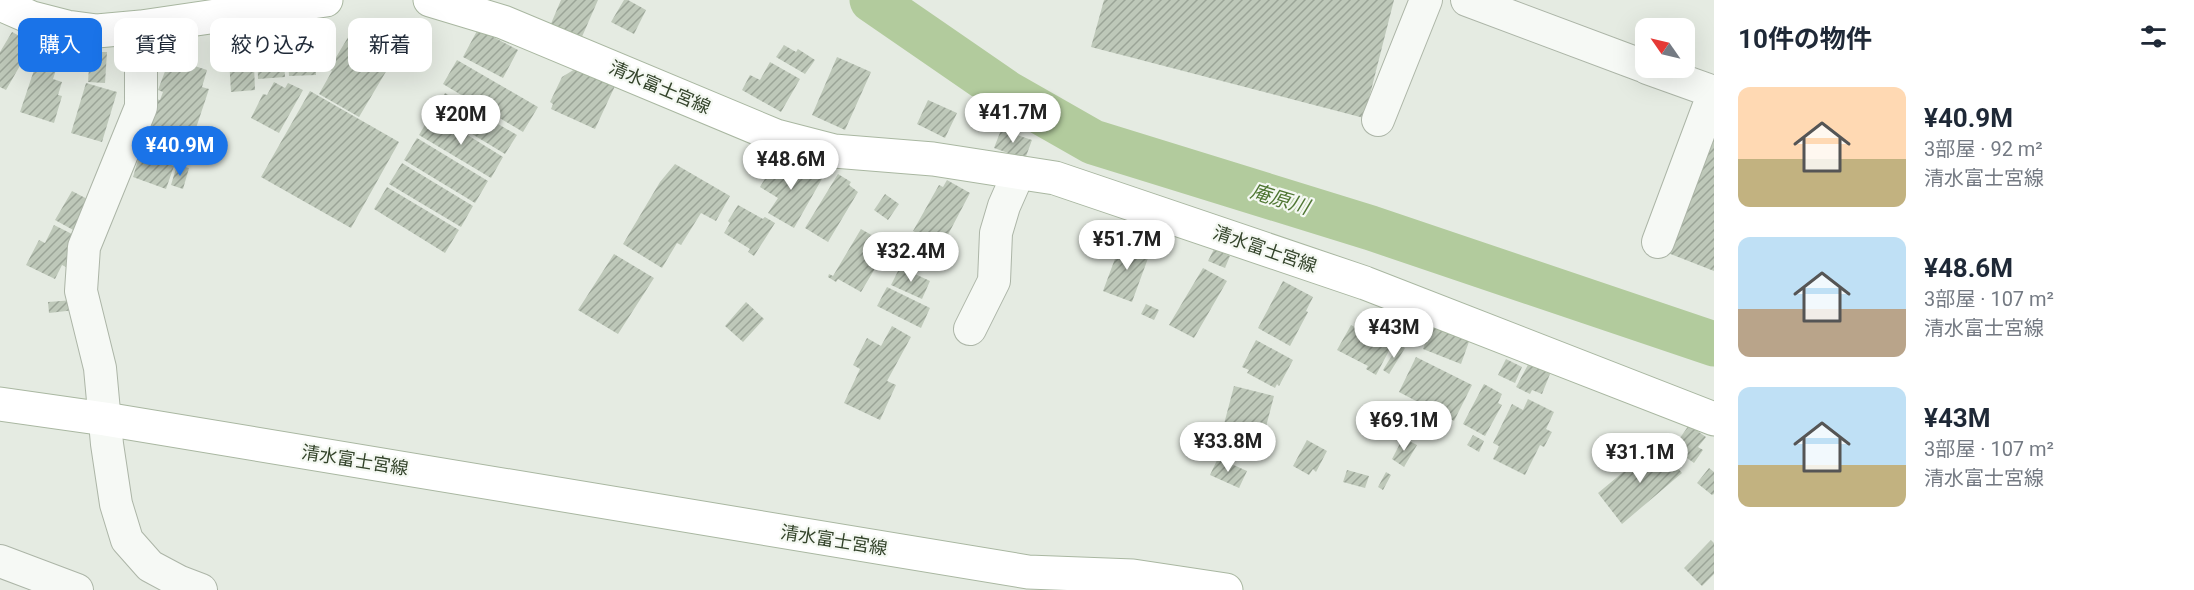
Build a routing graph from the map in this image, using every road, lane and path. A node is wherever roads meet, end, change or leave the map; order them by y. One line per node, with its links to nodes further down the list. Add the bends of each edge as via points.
1 (326, 0): 6 (main road)
2 (430, 0): 13 (main road, 清水富士宮線, via 503,22 776,136 834,151 933,159)
3 (1426, 0): 12 (street)
4 (1467, 0): 8 (street)
5 (0, 4): 7 (main road, via 67,27 97,32)
6 (198, 19)
7 (114, 30)
8 (1635, 63)
9 (141, 72): 17 (street, via 141,107 84,247 81,291 100,368)
10 (1676, 78): 11 (street)
11 (1714, 92): 14 (street)
12 (1378, 120)
13 (1019, 172): 15 (street, via 996,233 994,281); 18 (main road, 清水富士宮線, via 1055,178 1365,284)
14 (1658, 242)
15 (970, 329)
16 (0, 404): 17 (main road, 清水富士宮線)
17 (105, 419): 20 (main road, 清水富士宮線); 22 (street, via 117,504 127,540 150,566)
18 (1714, 419)
19 (0, 561): 21 (street)
20 (1029, 572): 23 (main road, 清水富士宮線); 24 (main road, 清水富士宮線, via 1133,576)
21 (77, 590)
22 (201, 590)
23 (1081, 590)
24 (1226, 590)

